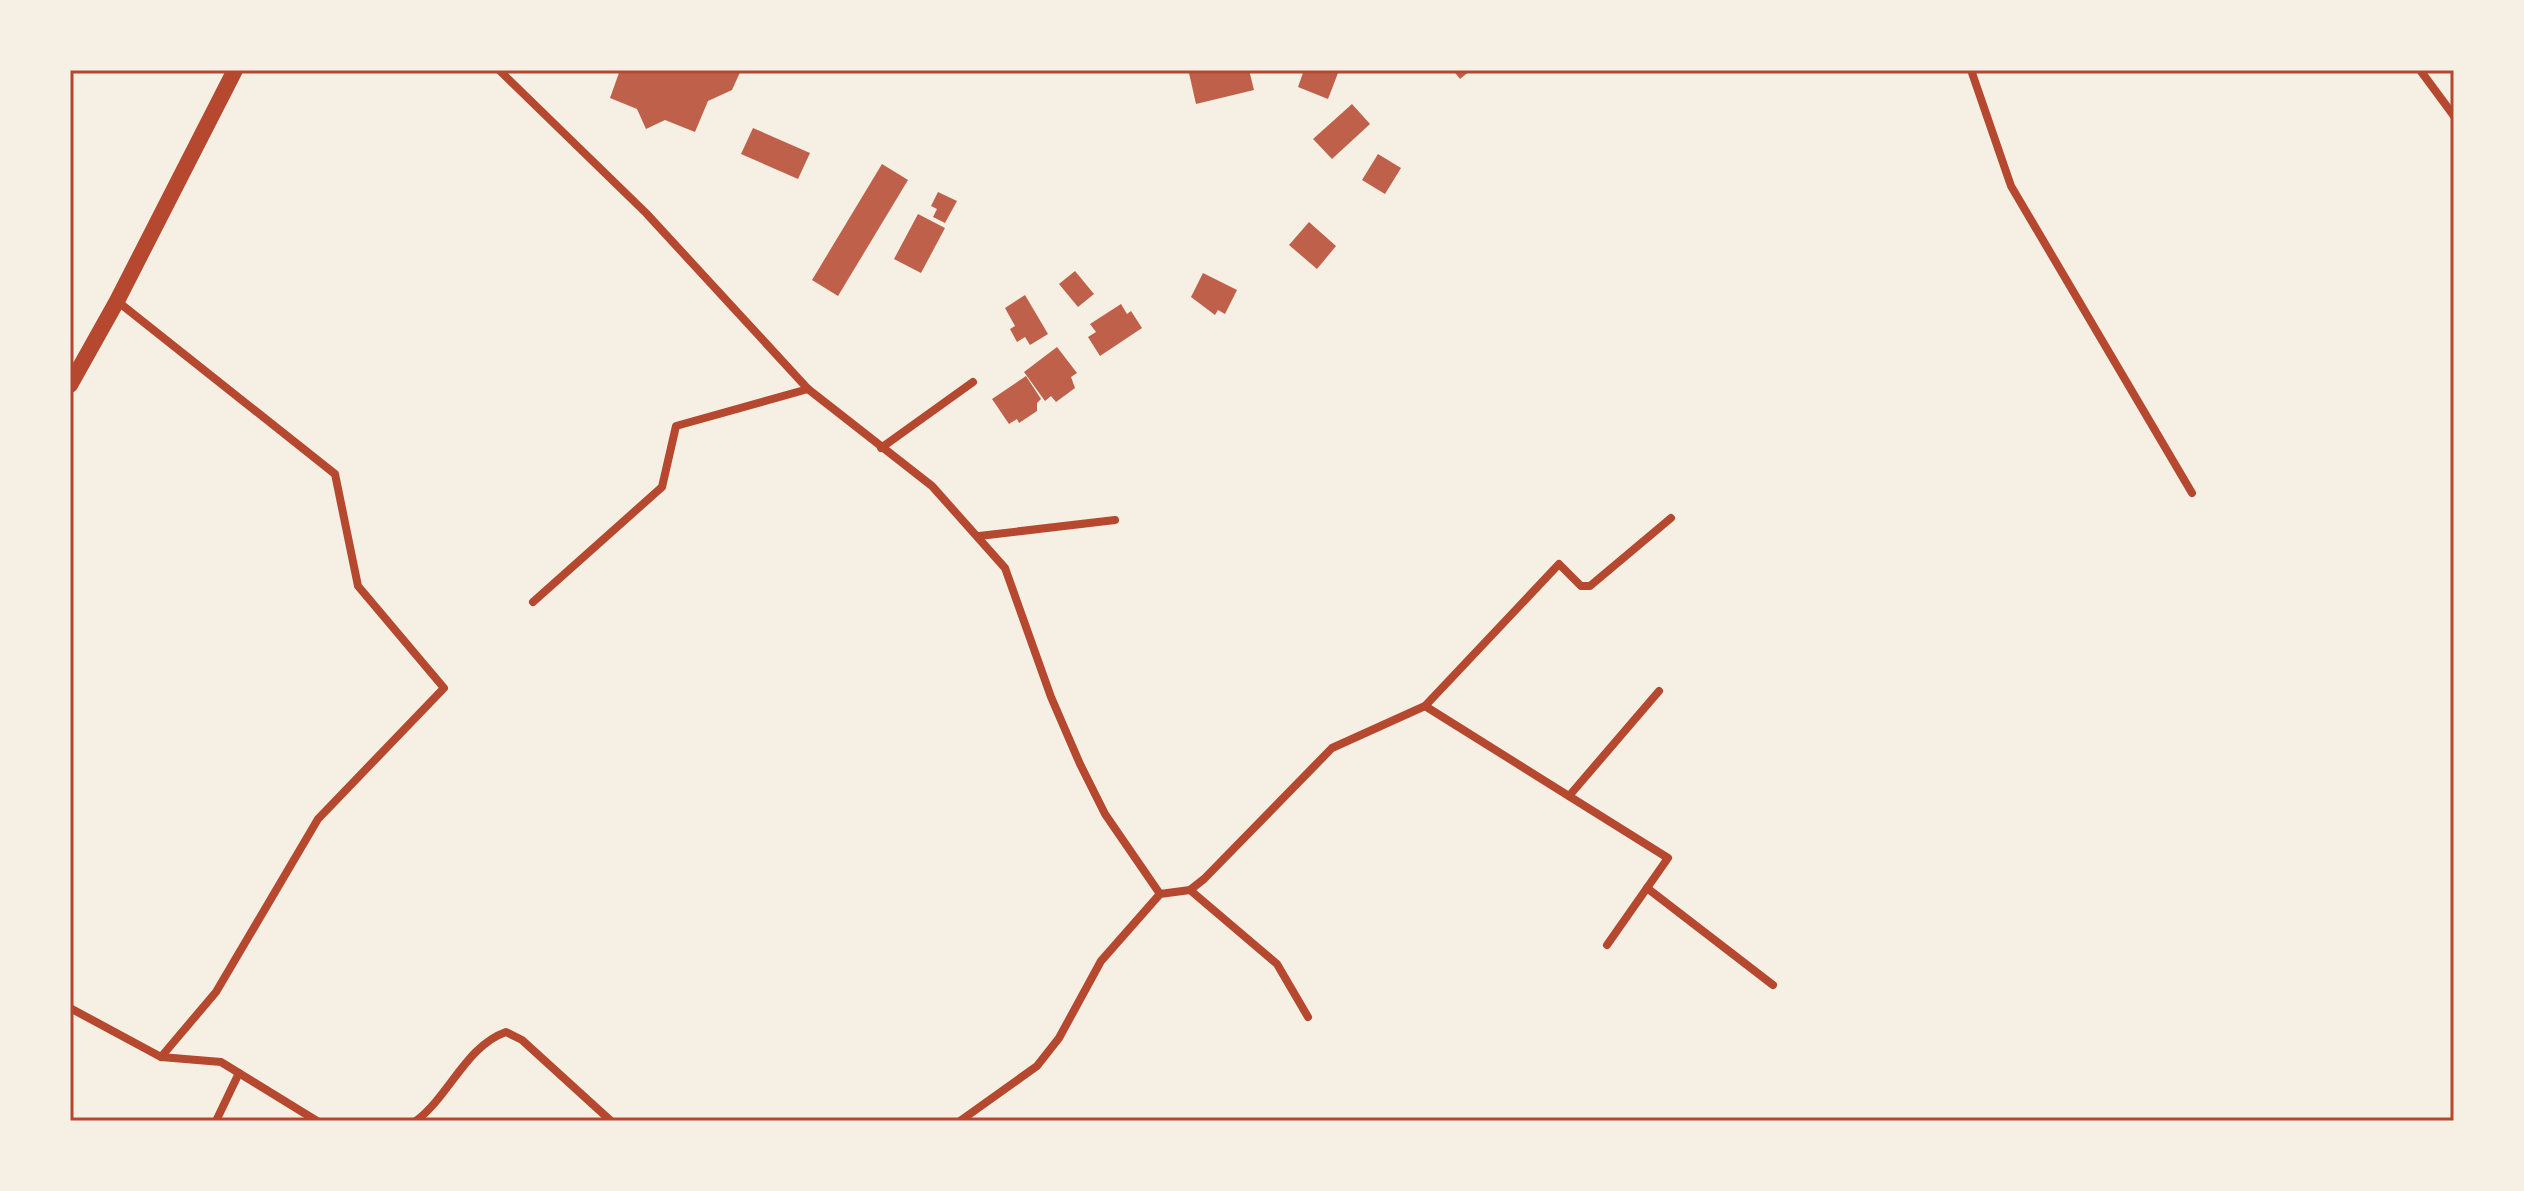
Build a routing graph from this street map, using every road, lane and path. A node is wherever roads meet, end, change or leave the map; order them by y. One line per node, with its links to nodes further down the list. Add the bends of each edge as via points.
1 (235, 70): 6 (main road)
2 (499, 70): 9 (street, via 646,213)
3 (1971, 70): 11 (street, via 2011,186)
4 (2420, 70): 5 (street)
5 (2454, 116)
6 (117, 301): 8 (main road); 26 (street, via 335,474 358,586 444,688 318,819 216,992)
7 (973, 382): 10 (street)
8 (70, 385)
9 (808, 389): 10 (street); 15 (street, via 676,426 662,487)
10 (881, 448): 14 (street, via 932,486)
11 (2192, 493)
12 (1671, 518): 17 (street, via 1590,586 1581,586 1559,564)
13 (1115, 520): 14 (street)
14 (979, 536): 21 (street, via 1005,568 1051,697 1105,814)
15 (533, 602)
16 (1659, 691): 18 (street)
17 (1425, 706): 18 (street); 20 (street, via 1332,748)
18 (1569, 796): 19 (street, via 1668,858)
19 (1647, 888): 22 (street); 23 (street)
20 (1190, 890): 21 (street); 25 (street, via 1277,964)
21 (1160, 894): 32 (street, via 1101,961 1059,1038 1037,1066)
22 (1607, 945)
23 (1773, 985)
24 (70, 1008): 26 (street)
25 (1308, 1017)
26 (161, 1057): 27 (street, via 221,1062)
27 (239, 1073): 28 (street); 29 (street)
28 (216, 1121)
29 (317, 1121)
30 (416, 1121): 31 (street, via 433,1108 486,1039 506,1032 522,1040)
31 (611, 1121)
32 (960, 1121)

